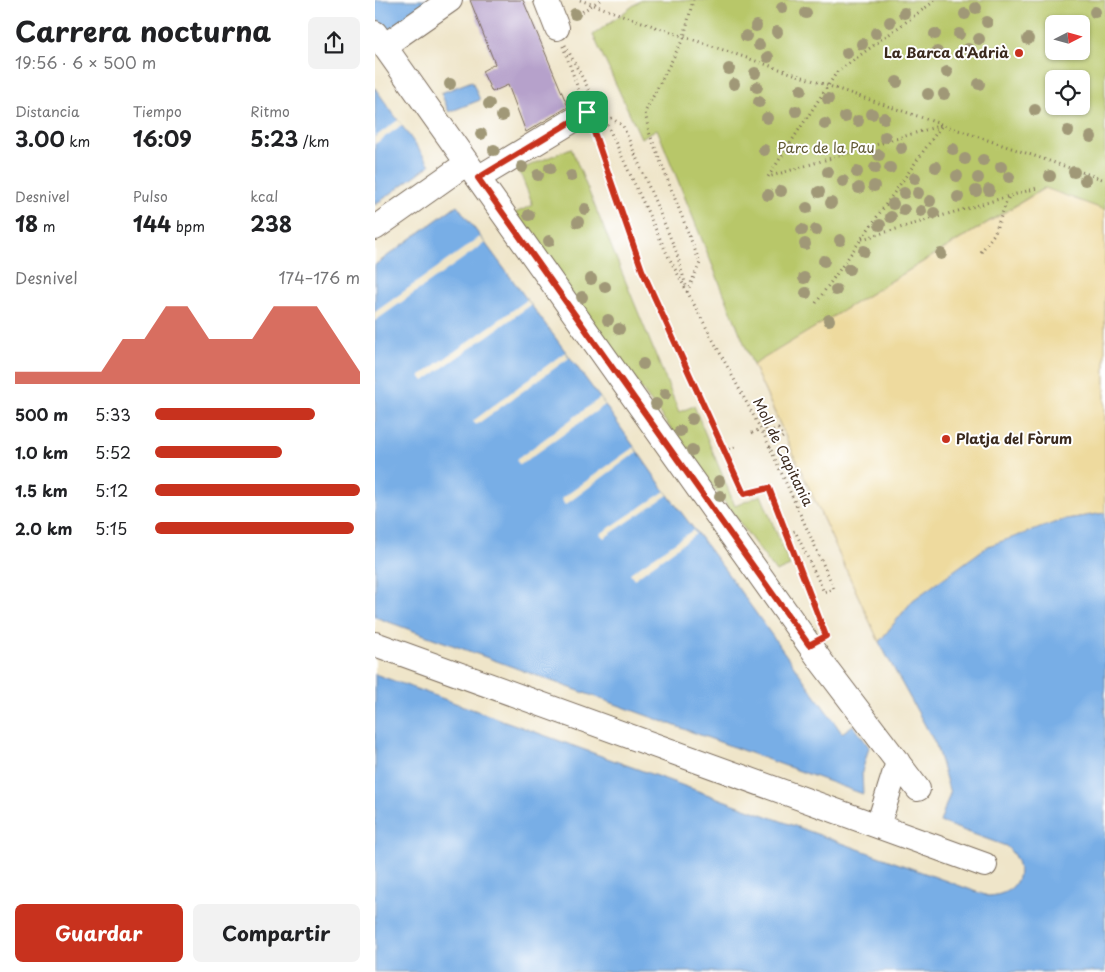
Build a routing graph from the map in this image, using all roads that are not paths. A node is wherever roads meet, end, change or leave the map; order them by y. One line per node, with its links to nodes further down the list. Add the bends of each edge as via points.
1 (450, 0): 4 (lane)
2 (546, 0): 3 (lane)
3 (557, 28)
4 (380, 40): 6 (lane)
5 (595, 109): 6 (lane)
6 (472, 170): 7 (lane); 9 (lane, via 809,645)
7 (375, 228)
8 (375, 644): 11 (lane)
9 (898, 762): 10 (lane); 11 (lane)
10 (918, 789)
11 (878, 826): 12 (lane)
12 (985, 865)

